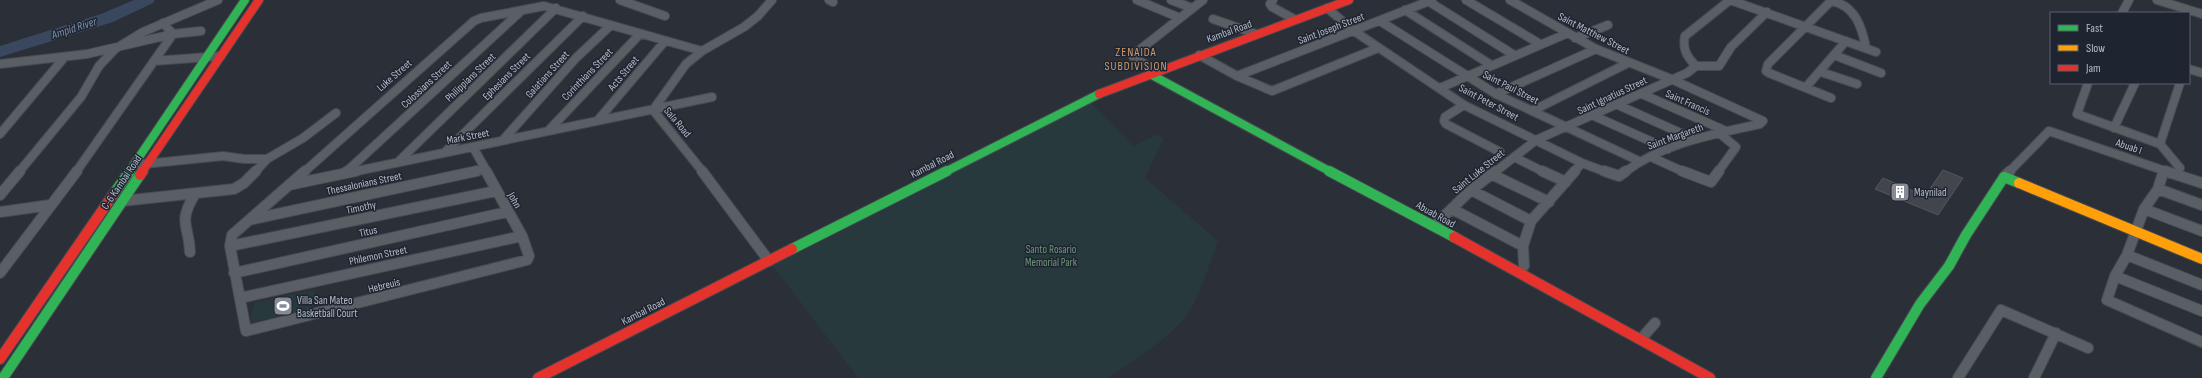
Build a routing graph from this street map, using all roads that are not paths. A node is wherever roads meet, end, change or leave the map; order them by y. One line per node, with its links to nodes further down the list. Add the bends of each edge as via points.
1 (218, 0): 33 (street)
2 (244, 0): 56 (main road, C-6 Kambal Road)
3 (259, 0): 55 (main road, C-6 Kambal Road)
4 (623, 0): 28 (street)
5 (772, 0): 50 (street, Sala Road, via 744,27)
6 (1137, 0): 29 (street)
7 (1171, 0): 20 (street)
8 (1203, 0): 20 (street)
9 (1273, 0): 31 (street, via 1270,4 1272,7)
10 (1349, 0): 21 (main road, Kambal Road)
11 (1466, 0): 45 (street)
12 (1510, 0): 42 (street, Saint Matthew Street)
13 (1730, 0): 24 (street); 62 (street, via 1684,36 1683,48 1686,56)
14 (2128, 0): 25 (street)
15 (2157, 0): 18 (street)
16 (1430, 1): 22 (street, Saint Joseph Street); 52 (street)
17 (545, 3): 19 (street, Luke Street); 23 (street, Luke Street)
18 (2182, 3): 26 (street)
19 (556, 8): 27 (street, Luke Street); 105 (street, Philippians Street)
20 (1192, 8): 29 (street)
21 (1327, 8): 31 (main road, Kambal Road); 38 (street, Saint Peter Street)
22 (1405, 10): 32 (street, Saint Joseph Street); 60 (street)
23 (520, 12): 112 (street, Colossians Street); 119 (street, Luke Street, via 474,21)
24 (1767, 12): 36 (street); 62 (street, via 1731,47 1719,66)
25 (2122, 12)
26 (2202, 14)
27 (582, 16): 34 (street, Luke Street); 100 (street, Ephesians Street)
28 (665, 16)
29 (1180, 18): 66 (street, via 1133,54 1133,57)
30 (1214, 19): 41 (street)
31 (1294, 19): 41 (main road, Kambal Road)
32 (1380, 20): 38 (street, Saint Joseph Street); 69 (street, Saint Paul Street)
33 (163, 23): 39 (street); 48 (street, via 129,38)
34 (611, 25): 40 (street, Luke Street); 95 (street, Galatians Street, via 576,58)
35 (1608, 25): 42 (street)
36 (1805, 26): 44 (street); 47 (street, via 1828,3 1838,2 1860,21); 75 (street, via 1768,64 1766,71)
37 (200, 31): 39 (street)
38 (1354, 31): 46 (street, Saint Peter Street); 68 (street, Saint Joseph Street)
39 (173, 34): 48 (street); 58 (street)
40 (640, 34): 43 (street, Luke Street); 91 (street, Corinthians Street)
41 (1256, 34): 53 (main road, Kambal Road)
42 (1571, 36): 45 (street); 49 (street, Saint Matthew Street)
43 (665, 41): 50 (street, Luke Street); 87 (street, Acts Street)
44 (1846, 41): 47 (street); 54 (street)
45 (1540, 44): 52 (street)
46 (1378, 48): 68 (street, via 1278,90 1266,90); 76 (street, Saint Peter Street)
47 (1866, 48): 51 (street)
48 (115, 49): 57 (street); 124 (street, via 99,66 81,97)
49 (1596, 49): 59 (street, Saint Matthew Street); 77 (street)
50 (702, 51): 83 (street, Sala Road, via 686,64)
51 (1876, 52)
52 (1514, 54): 60 (street)
53 (1199, 55): 66 (main road, Kambal Road); 68 (street)
54 (1834, 55): 64 (street); 67 (street)
55 (221, 56): 56 (street); 107 (main road, C-6 Kambal Road)
56 (208, 57): 58 (street); 109 (main road, C-6 Kambal Road)
57 (62, 59): 61 (street); 93 (street)
58 (154, 61): 127 (street, via 98,142)
59 (1628, 63): 70 (street, Saint Matthew Street); 84 (street)
60 (1491, 65): 69 (street)
61 (2, 66)
62 (1696, 66): 70 (street, Saint Ignatius Street, via 1688,73)
63 (2190, 68): 65 (street)
64 (1821, 72): 71 (street); 75 (street)
65 (2202, 72)
66 (1153, 73): 144 (main road, Kambal Road, via 1094,96); 155 (main road, Abuab Road)
67 (1881, 73)
68 (1237, 76)
69 (1466, 76): 76 (street); 77 (street, Saint Paul Street)
70 (1671, 79): 78 (street, Saint Ignatius Street); 88 (street, Saint Matthew Street)
71 (1858, 84)
72 (2088, 84): 90 (street, via 2076,113)
73 (2135, 84): 90 (street)
74 (2180, 84): 97 (street)
75 (1806, 87): 80 (street)
76 (1440, 88): 81 (street, Saint Peter Street)
77 (1496, 94): 84 (street, Saint Paul Street)
78 (1642, 94): 82 (street, Saint Ignatius Street); 92 (street, Saint Francis)
79 (712, 97): 83 (street, Mark Street)
80 (1831, 98)
81 (1464, 105): 96 (street, Saint Peter Street); 101 (street, via 1445,117 1446,124)
82 (1618, 105): 86 (street, Saint Ignatius Street); 94 (street)
83 (653, 110): 87 (street, Mark Street); 144 (street, Sala Road, via 691,155)
84 (1532, 111): 89 (street, Saint Paul Street)
85 (336, 113): 104 (street, via 303,138)
86 (1594, 116): 89 (street, Saint Ignatius Street); 99 (street)
87 (598, 120): 91 (street, Mark Street)
88 (1763, 121): 92 (street, Saint Margareth, via 1760,124)
89 (1567, 127): 96 (street, Saint Ignatius Street); 106 (street, Saint Paul Street)
90 (2114, 128): 97 (street)
91 (550, 129): 95 (street, Mark Street)
92 (1722, 132): 94 (street, Saint Margareth); 103 (street, Saint Francis, via 1736,147 1711,182)
93 (0, 134)
94 (1694, 139): 99 (street, Saint Margareth)
95 (503, 140): 98 (street, Mark Street)
96 (1536, 140): 102 (street, Saint Luke Street); 108 (street, Saint Peter Street)
97 (2160, 144): 110 (street)
98 (473, 147): 100 (street, Mark Street); 111 (street, John)
99 (1668, 149): 103 (street, Saint Margareth)
100 (446, 151): 105 (street, Mark Street)
101 (1500, 152)
102 (1514, 157): 113 (street, Saint Luke Street); 117 (street)
103 (1651, 157): 106 (street, Saint Margareth)
104 (267, 159): 107 (street, via 223,156); 123 (street, via 244,183 234,189)
105 (399, 161): 112 (street, Mark Street)
106 (1639, 161): 114 (street, Saint Margareth)
107 (148, 163): 109 (street); 125 (main road, C-6 Kambal Road)
108 (1582, 163): 114 (street, Saint Peter Street); 117 (street)
109 (134, 165): 158 (main road, C-6 Kambal Road)
110 (2180, 168)
111 (484, 169): 122 (street, John); 133 (street, Thessalonians Street)
112 (346, 173): 119 (street, Mark Street)
113 (1493, 175): 121 (street, Saint Luke Street); 126 (street)
114 (1622, 175)
115 (2162, 176): 120 (street)
116 (2004, 177): 118 (street, Abuab I, via 2049,131); 137 (main road); 162 (main road, via 1949,266 1920,304)
117 (1566, 182): 126 (street)
118 (2202, 183)
119 (287, 186): 133 (street, Luke Street)
120 (2158, 189): 128 (street); 130 (street)
121 (1471, 190): 129 (street, Saint Luke Street); 134 (street)
122 (496, 191): 132 (street, John); 139 (street, Timothy)
123 (195, 194): 125 (street); 141 (street, via 187,207 184,219)
124 (0, 195)
125 (122, 201): 159 (main road, C-6 Kambal Road)
126 (1549, 202): 134 (street)
127 (50, 205): 131 (street); 147 (street)
128 (2202, 205)
129 (1452, 209): 135 (street, Saint Luke Street); 140 (street)
130 (2144, 209): 136 (street); 137 (street)
131 (0, 212)
132 (507, 212): 138 (street, John); 148 (street, Titus)
133 (248, 220): 139 (street, Luke Street, via 232,234)
134 (1531, 221): 140 (street)
135 (1438, 222)
136 (2202, 231)
137 (2134, 232): 142 (street); 143 (main road)
138 (522, 236): 145 (street, John, via 529,256); 151 (street, Philemon Street)
139 (230, 246): 148 (street)
140 (1524, 246): 146 (street)
141 (190, 252)
142 (2127, 255): 149 (street); 150 (street)
143 (2202, 258)
144 (768, 261): 160 (main road, Kambal Road)
145 (522, 263): 151 (street, Hebreuis, via 252,331 246,331 244,328)
146 (1524, 266)
147 (0, 273)
148 (234, 273): 151 (street)
149 (2115, 276): 152 (street); 156 (street, via 2107,302)
150 (2202, 285)
151 (240, 298)
152 (2202, 311)
153 (1654, 323): 155 (street)
154 (2056, 334): 157 (street); 163 (street, via 2001,310); 164 (street)
155 (1641, 339): 161 (main road, Abuab Road)
156 (2202, 342)
157 (2088, 348)
158 (0, 359)
159 (3, 378)
160 (538, 378)
161 (1710, 378)
162 (1876, 378)
163 (1958, 378)
164 (2034, 378)

